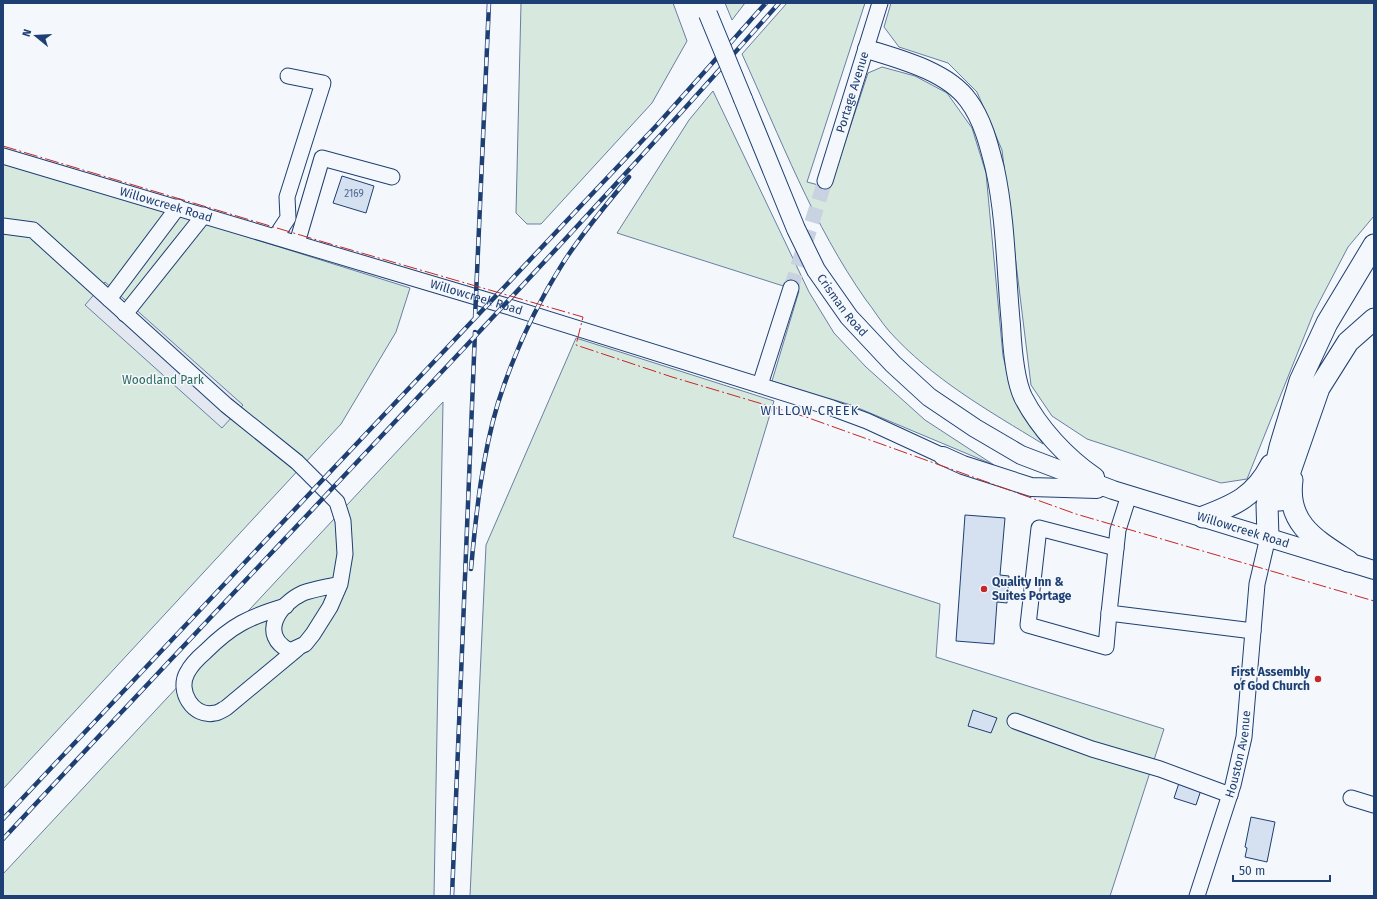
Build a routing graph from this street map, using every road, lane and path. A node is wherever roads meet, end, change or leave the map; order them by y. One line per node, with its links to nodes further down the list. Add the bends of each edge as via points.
1 (880, 3): 3 (street, Portage Avenue)
2 (706, 8): 25 (main road, Crisman Road, bridge, via 796,229 816,270 849,317 893,364 929,397 975,428 1021,455)
3 (867, 49): 7 (street, Portage Avenue); 25 (main road, via 910,62 942,77 967,99 987,136 999,189 1013,356 1022,395 1043,428 1075,462)
4 (288, 76): 11 (street, via 323,83 287,196 288,218)
5 (3, 156): 8 (street, Willowcreek Road)
6 (392, 177): 12 (street, via 322,158)
7 (825, 181)
8 (178, 207): 9 (street, Willowcreek Road); 17 (street)
9 (204, 215): 11 (street, Willowcreek Road); 19 (street)
10 (3, 226): 17 (street, via 33,230)
11 (276, 236): 12 (street, Willowcreek Road)
12 (297, 243): 22 (street, Willowcreek Road)
13 (1374, 245): 15 (highway)
14 (1374, 267): 15 (highway)
15 (1350, 285): 23 (highway, via 1327,323 1300,381)
16 (791, 288): 22 (street)
17 (108, 299): 19 (street)
18 (1374, 302): 21 (highway)
19 (125, 314): 31 (street, via 226,405 296,462 337,502 343,521 345,554)
20 (1374, 319): 21 (highway)
21 (1348, 342): 23 (highway, via 1319,388)
22 (760, 385): 24 (street, Willowcreek Road, via 866,421)
23 (1287, 452): 26 (highway, via 1249,495 1233,506); 27 (highway); 29 (highway, via 1292,504 1298,518 1310,536)
24 (943, 456): 25 (main road, via 1031,487)
25 (1121, 492): 26 (main road, Willowcreek Road); 28 (street)
26 (1203, 517): 27 (main road, Willowcreek Road)
27 (1268, 537): 29 (main road, Willowcreek Road); 34 (street, Houston Avenue, via 1257,584)
28 (1116, 548): 33 (street); 33 (street, via 1039,528 1028,625 1106,647)
29 (1348, 561): 30 (main road, Willowcreek Road)
30 (1374, 570)
31 (340, 584): 32 (street, via 303,594); 35 (street, via 323,618 305,644)
32 (286, 606): 35 (street, via 276,620 274,638 286,649); 35 (street, via 239,623 219,638 186,673 183,684 185,696 192,707 204,713 215,713 226,708)
33 (1109, 613): 34 (street)
34 (1253, 631): 37 (street, Houston Avenue, via 1244,737)
35 (297, 649)
36 (1015, 721): 37 (street)
37 (1230, 795): 40 (street, Houston Avenue)
38 (1352, 798): 39 (street)
39 (1374, 805)
40 (1198, 896)

